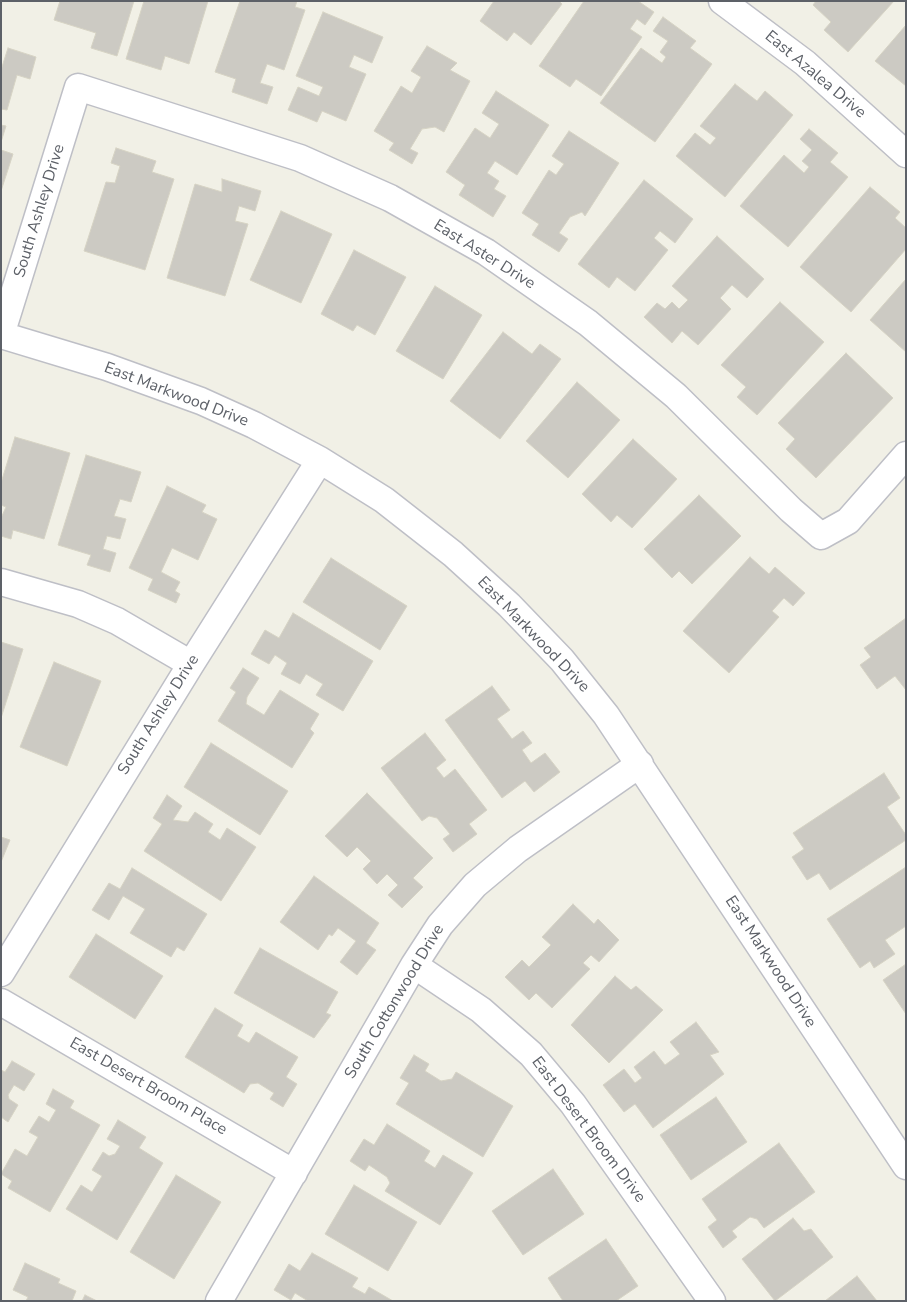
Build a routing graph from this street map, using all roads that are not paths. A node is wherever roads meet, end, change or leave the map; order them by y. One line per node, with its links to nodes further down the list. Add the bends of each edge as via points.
1 (722, 1): 3 (street, East Azalea Drive, via 805,63)
2 (78, 86): 4 (street, South Ashley Drive); 5 (street, East Aster Drive, via 300,158 390,198 486,252 588,323 676,396 791,510 822,536 848,521)
3 (906, 154)
4 (1, 335): 6 (street, East Markwood Drive, via 107,367 192,398 254,425)
5 (906, 455)
6 (320, 460): 8 (street, South Ashley Drive); 9 (street, East Markwood Drive, via 384,500 454,554 509,605 562,660)
7 (1, 582): 8 (street, via 78,604)
8 (191, 664): 11 (street, South Ashley Drive)
9 (640, 764): 10 (street, South Cottonwood Drive, via 518,849 475,886 440,925); 13 (street, East Markwood Drive)
10 (414, 965): 14 (street, South Cottonwood Drive); 16 (street, East Desert Broom Drive, via 481,1010 531,1054 573,1104)
11 (1, 973)
12 (1, 1002): 14 (street, East Desert Broom Place)
13 (906, 1166)
14 (294, 1173): 15 (street, South Cottonwood Drive)
15 (219, 1301)
16 (712, 1301)

